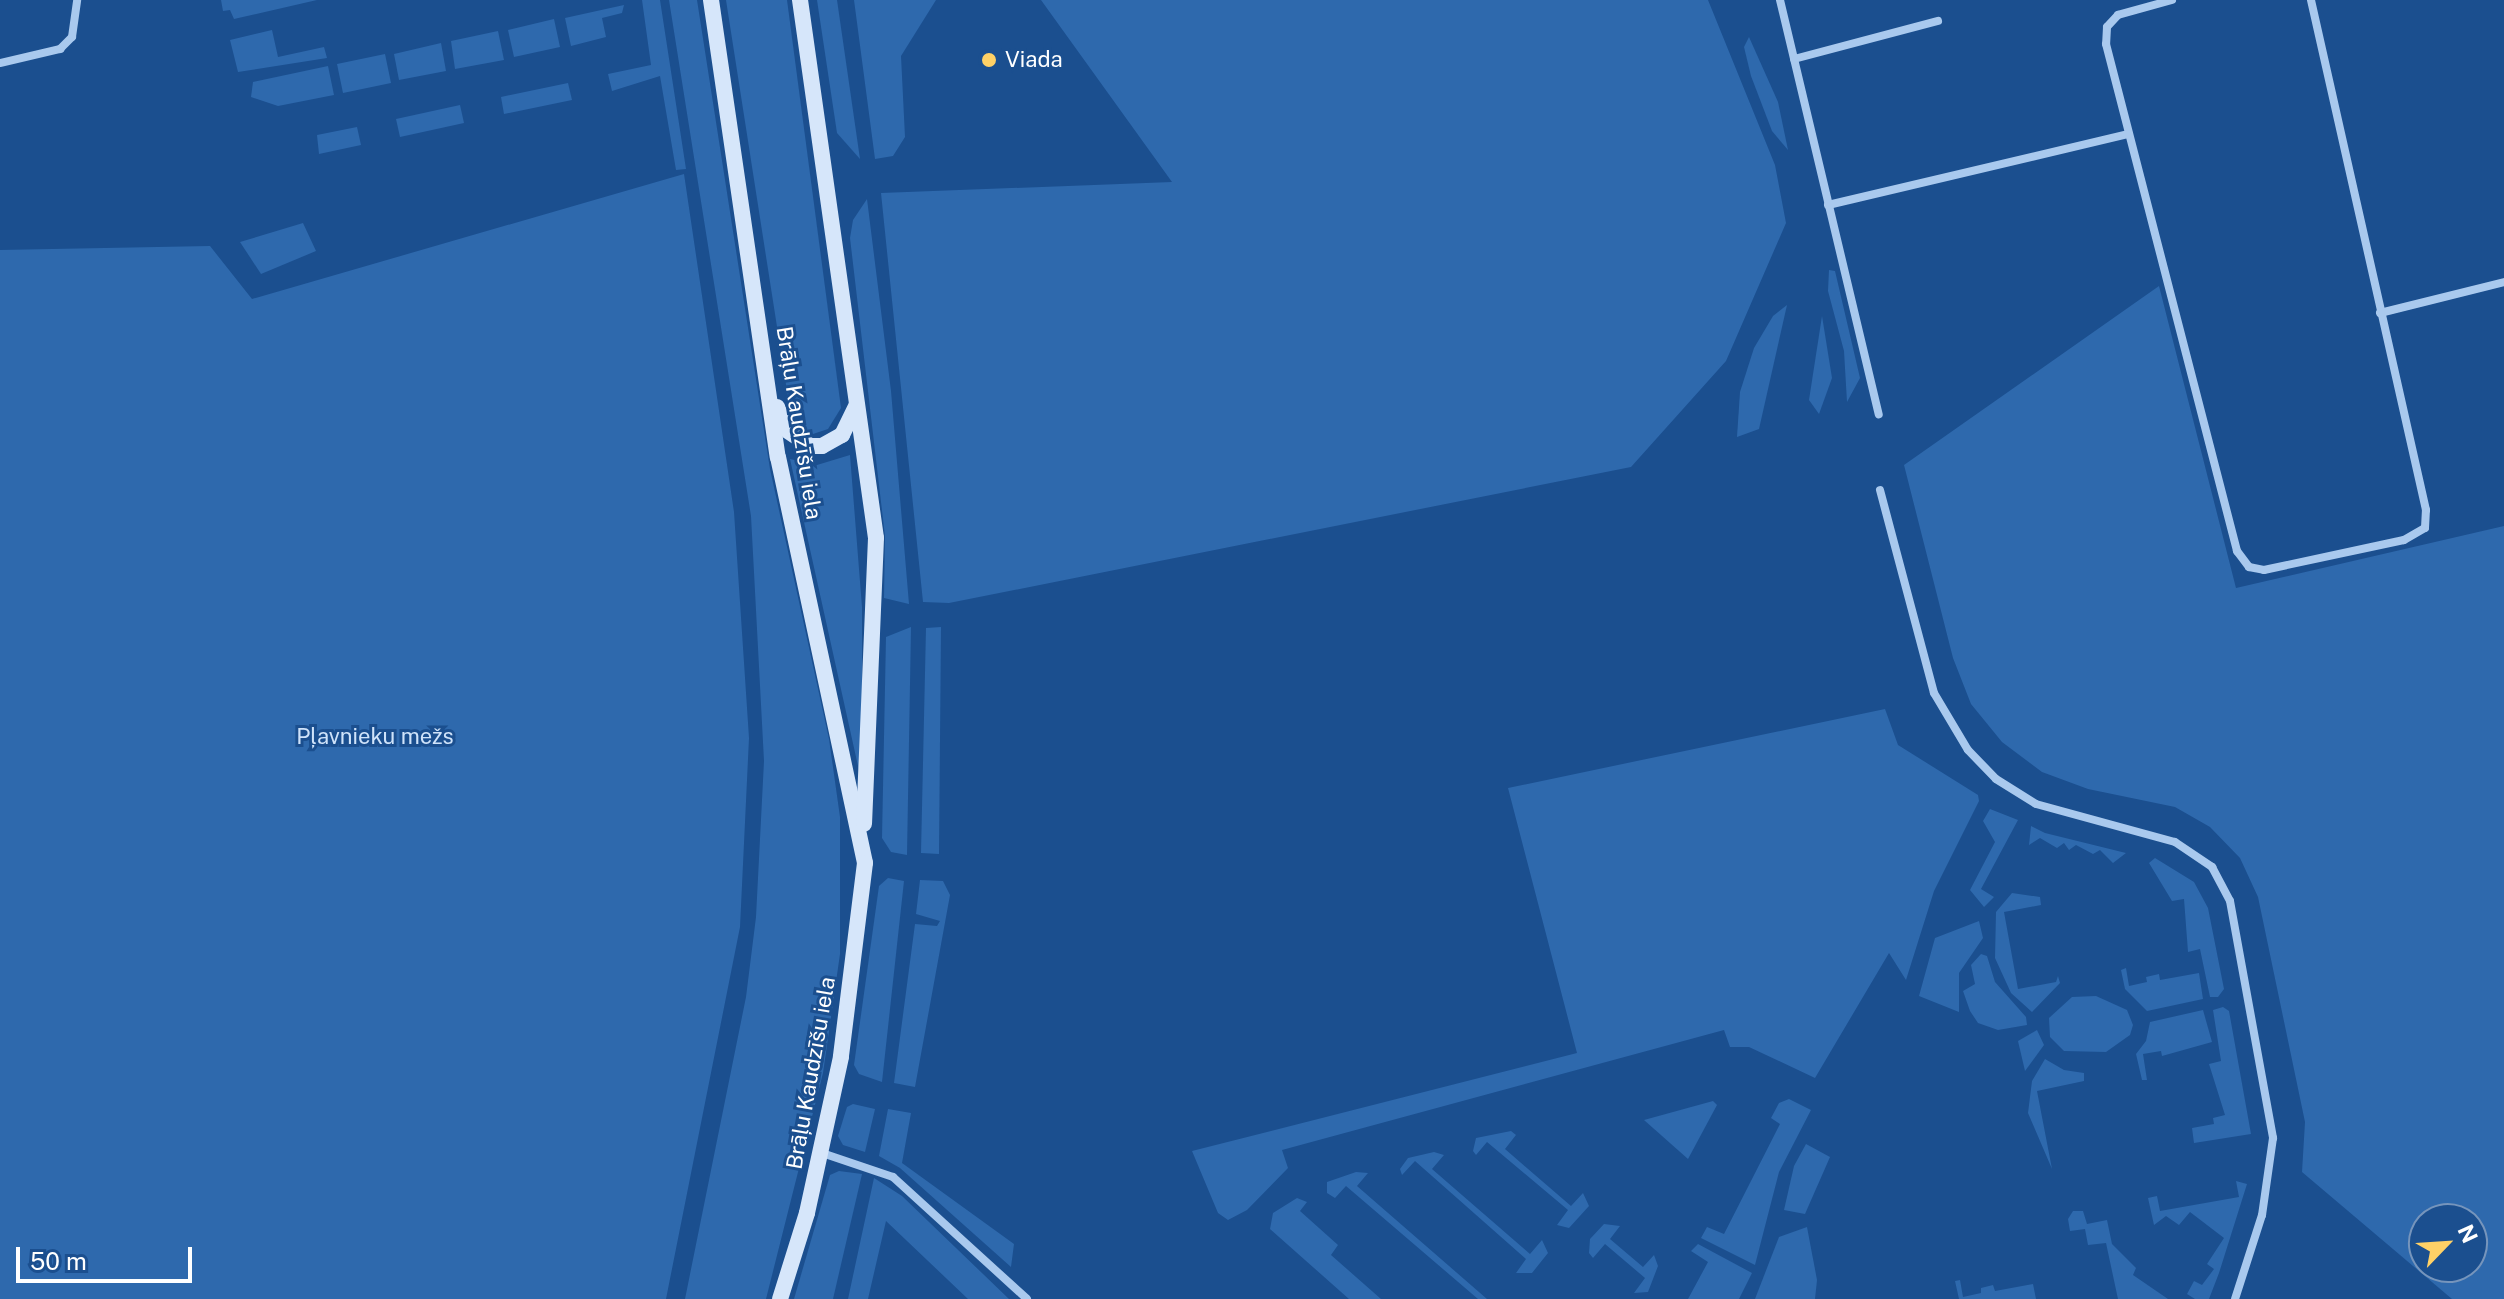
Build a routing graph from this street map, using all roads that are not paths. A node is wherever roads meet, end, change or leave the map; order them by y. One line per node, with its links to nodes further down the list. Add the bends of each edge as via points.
1 (77, 0): 9 (street, via 72,37 60,49)
2 (711, 0): 14 (street, Brāļu Kaudzīšu iela)
3 (800, 0): 15 (street, Brāļu Kaudzīšu iela)
4 (1780, 0): 8 (street)
5 (2172, 0): 10 (street, via 2118,15 2107,27 2106,44)
6 (2311, 0): 13 (street)
7 (1938, 21): 8 (street)
8 (1794, 59): 11 (street)
9 (0, 63)
10 (2129, 134): 11 (street); 13 (street, via 2237,551 2249,567 2264,570 2404,540 2425,528 2426,510)
11 (1828, 205): 16 (street)
12 (2504, 282): 13 (street)
13 (2380, 313)
14 (772, 394): 15 (street, via 788,431 810,446 842,435); 18 (street, Brāļu Kaudzīšu iela, via 778,457)
15 (857, 405): 18 (street, Brāļu Kaudzīšu iela, via 876,538)
16 (1879, 414)
17 (1880, 490): 22 (street, via 1934,693 1952,731 1968,750 1996,779 2036,804 2175,842 2212,867 2230,901 2273,1138 2262,1215)
18 (863, 850): 19 (street, Brāļu Kaudzīšu iela, via 844,1040)
19 (822, 1153): 20 (street, Brāļu Kaudzīšu iela); 21 (street, via 893,1177)
20 (780, 1299)
21 (1027, 1299)
22 (2235, 1299)

